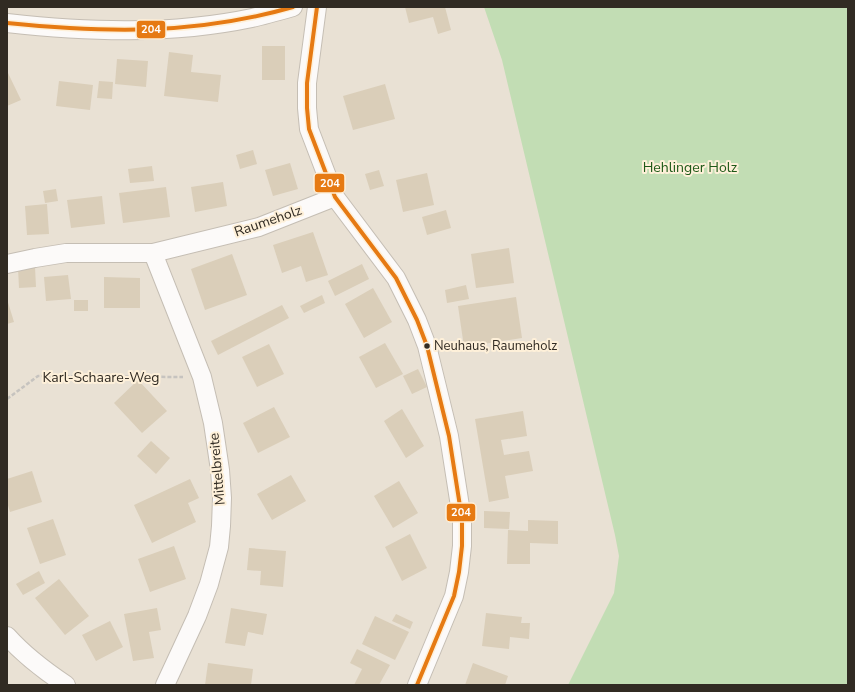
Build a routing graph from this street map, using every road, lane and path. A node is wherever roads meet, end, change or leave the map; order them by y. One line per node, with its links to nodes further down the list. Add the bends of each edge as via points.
1 (293, 7): 3 (street, via 252,18 205,26 162,29 64,29)
2 (317, 7): 4 (street, via 307,83 307,108 309,129)
3 (7, 23)
4 (335, 197): 5 (street, Raumeholz, via 259,227); 12 (street, via 396,278 417,320 427,346 457,483 462,520 459,572 454,596)
5 (153, 253): 6 (street, Raumeholz, via 66,253); 7 (street, Mittelbreite)
6 (7, 264)
7 (202, 377): 8 (path, Karl-Schaare-Weg, via 38,376); 11 (street, Mittelbreite, via 213,423 220,470 221,526 209,584 197,616)
8 (7, 399)
9 (7, 636): 10 (street)
10 (66, 685)
11 (164, 685)
12 (417, 685)

